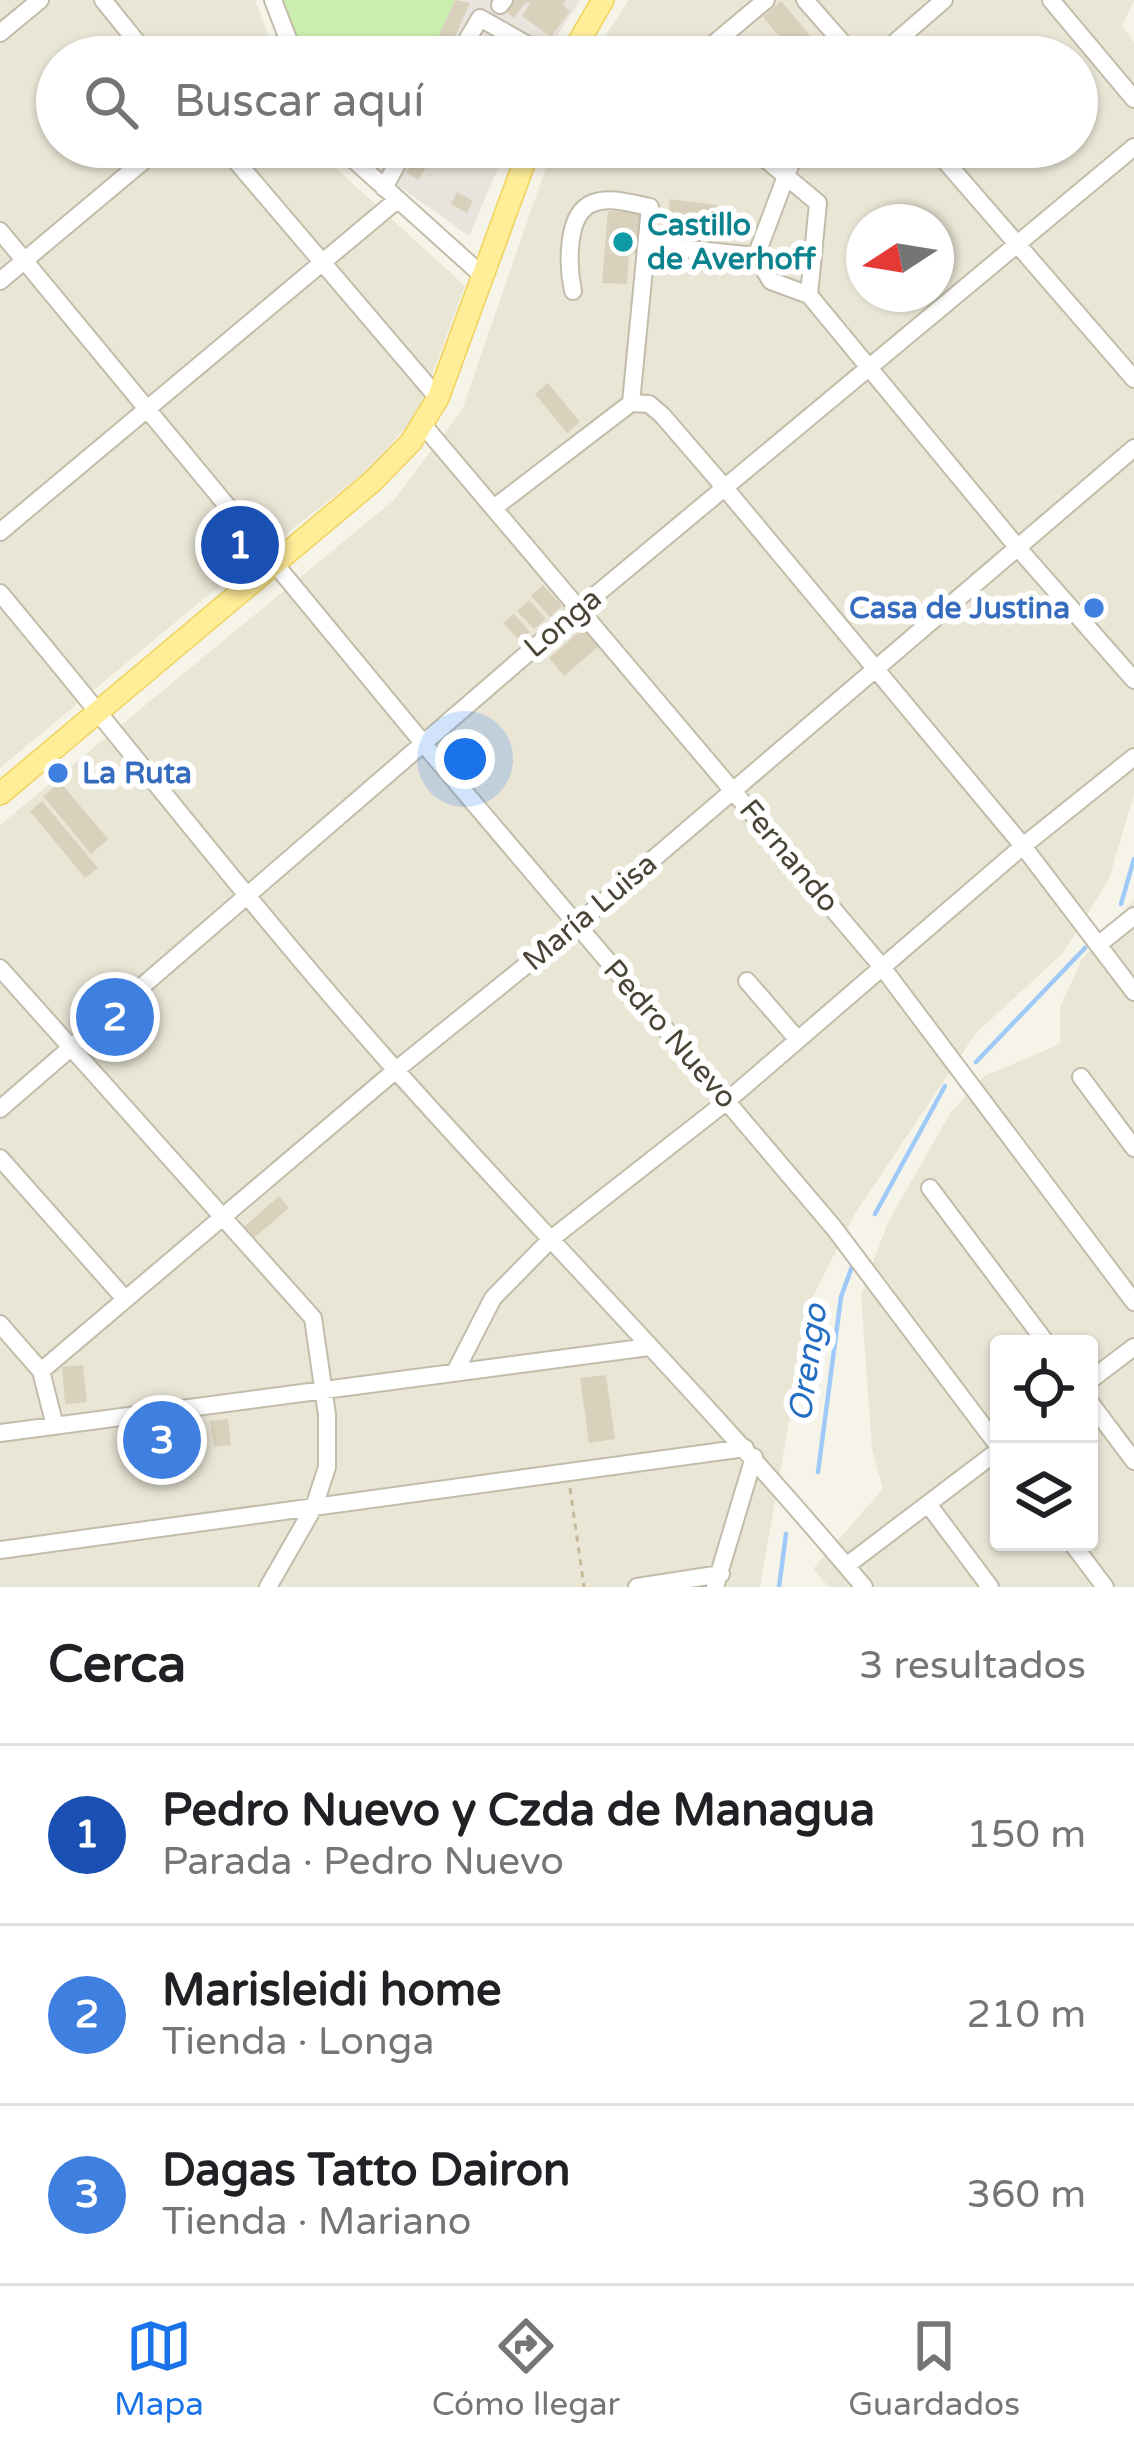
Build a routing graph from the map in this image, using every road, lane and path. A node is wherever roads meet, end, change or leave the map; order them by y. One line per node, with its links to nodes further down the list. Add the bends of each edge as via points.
1 (40, 0): 9 (street)
2 (103, 0): 10 (street)
3 (273, 0): 11 (street)
4 (603, 0): 14 (main road)
5 (766, 0): 15 (street)
6 (805, 0): 16 (street)
7 (944, 0): 17 (street)
8 (1051, 0): 18 (street)
9 (0, 33)
10 (132, 36)
11 (285, 36)
12 (470, 36): 13 (street, via 480,18)
13 (512, 36)
14 (582, 36)
15 (723, 36)
16 (837, 36)
17 (902, 36)
18 (1081, 36)
19 (1098, 57): 20 (street)
20 (1134, 100)
21 (1134, 147): 33 (street, Longa)
22 (135, 168): 36 (street)
23 (242, 168): 37 (street)
24 (366, 168): 31 (street)
25 (399, 168): 31 (street)
26 (522, 168): 38 (main road)
27 (775, 168): 30 (street)
28 (791, 168): 30 (street)
29 (951, 168): 33 (street)
30 (788, 180): 35 (street); 41 (street, via 818,203)
31 (391, 194): 37 (street); 38 (street)
32 (0, 231): 36 (street, Pedro Nuevo)
33 (1017, 244): 42 (street, Longa); 43 (street)
34 (649, 245): 35 (street); 40 (street, via 650,208 592,203 574,223); 45 (street)
35 (757, 256): 41 (street, via 771,280)
36 (24, 260): 39 (street); 46 (street, Pedro Nuevo)
37 (323, 261): 44 (street); 46 (street)
38 (483, 276): 44 (main road)
39 (0, 280)
40 (573, 291)
41 (809, 295): 42 (street)
42 (868, 368): 49 (street, Longa); 52 (street)
43 (1134, 379)
44 (438, 398): 47 (main road)
45 (631, 403): 49 (street, via 649,404); 50 (street)
46 (148, 408): 51 (street); 53 (street, Pedro Nuevo)
47 (424, 426): 50 (street, Fernando); 53 (main road, via 373,481)
48 (1134, 448): 52 (street, María Luisa)
49 (725, 488): 55 (street, Longa); 56 (street)
50 (496, 507): 55 (street, Fernando)
51 (0, 532)
52 (1018, 548): 56 (street, María Luisa); 57 (street)
53 (276, 561): 58 (main road); 59 (street, Pedro Nuevo)
54 (0, 593): 58 (street)
55 (580, 608): 59 (street, Longa); 61 (street, Fernando)
56 (878, 668): 61 (street, María Luisa); 63 (street)
57 (1134, 680)
58 (99, 711): 62 (main road); 64 (street)
59 (423, 743): 64 (street, Longa); 66 (street, Pedro Nuevo)
60 (1134, 758): 63 (street)
61 (734, 790): 66 (street, María Luisa); 69 (street, Fernando)
62 (0, 794)
63 (1023, 846): 67 (street); 69 (street)
64 (247, 899): 73 (street, Longa); 74 (street)
65 (1134, 916): 67 (street)
66 (575, 925): 74 (street, María Luisa); 76 (street, Pedro Nuevo)
67 (1098, 945): 71 (street)
68 (0, 968): 73 (street)
69 (882, 968): 72 (street); 84 (street, Fernando)
70 (747, 981): 72 (street)
71 (1134, 992)
72 (798, 1040): 76 (street)
73 (72, 1049): 77 (street, Longa); 81 (street)
74 (396, 1070): 81 (street, María Luisa); 82 (street)
75 (1081, 1077): 78 (street)
76 (728, 1101): 82 (street); 96 (street, Pedro Nuevo)
77 (0, 1108)
78 (1134, 1148)
79 (0, 1158): 83 (street)
80 (930, 1188): 86 (street)
81 (224, 1216): 83 (street, María Luisa); 92 (street, via 313,1318)
82 (551, 1239): 88 (street); 90 (street, via 493,1298)
83 (125, 1299): 89 (street, María Luisa)
84 (1134, 1302)
85 (0, 1324): 89 (street)
86 (1039, 1335)
87 (1134, 1346): 91 (street)
88 (649, 1347): 90 (street); 97 (street)
89 (41, 1371): 94 (street)
90 (455, 1372): 92 (street)
91 (1098, 1374)
92 (322, 1390): 94 (street); 102 (street, via 327,1467)
93 (1098, 1413): 99 (street)
94 (55, 1426): 95 (street)
95 (0, 1433)
96 (995, 1443)
97 (750, 1453): 100 (street); 105 (street); 106 (street)
98 (990, 1455): 101 (street)
99 (1134, 1462)
100 (568, 1472): 102 (street); 108 (path)
101 (928, 1504): 105 (street); 111 (street)
102 (314, 1507): 103 (street); 107 (street)
103 (0, 1550)
104 (1078, 1551): 112 (street)
105 (846, 1566): 110 (street)
106 (718, 1580): 109 (street)
107 (268, 1587)
108 (584, 1587)
109 (637, 1587)
110 (864, 1587)
111 (990, 1587)
112 (1105, 1587)

